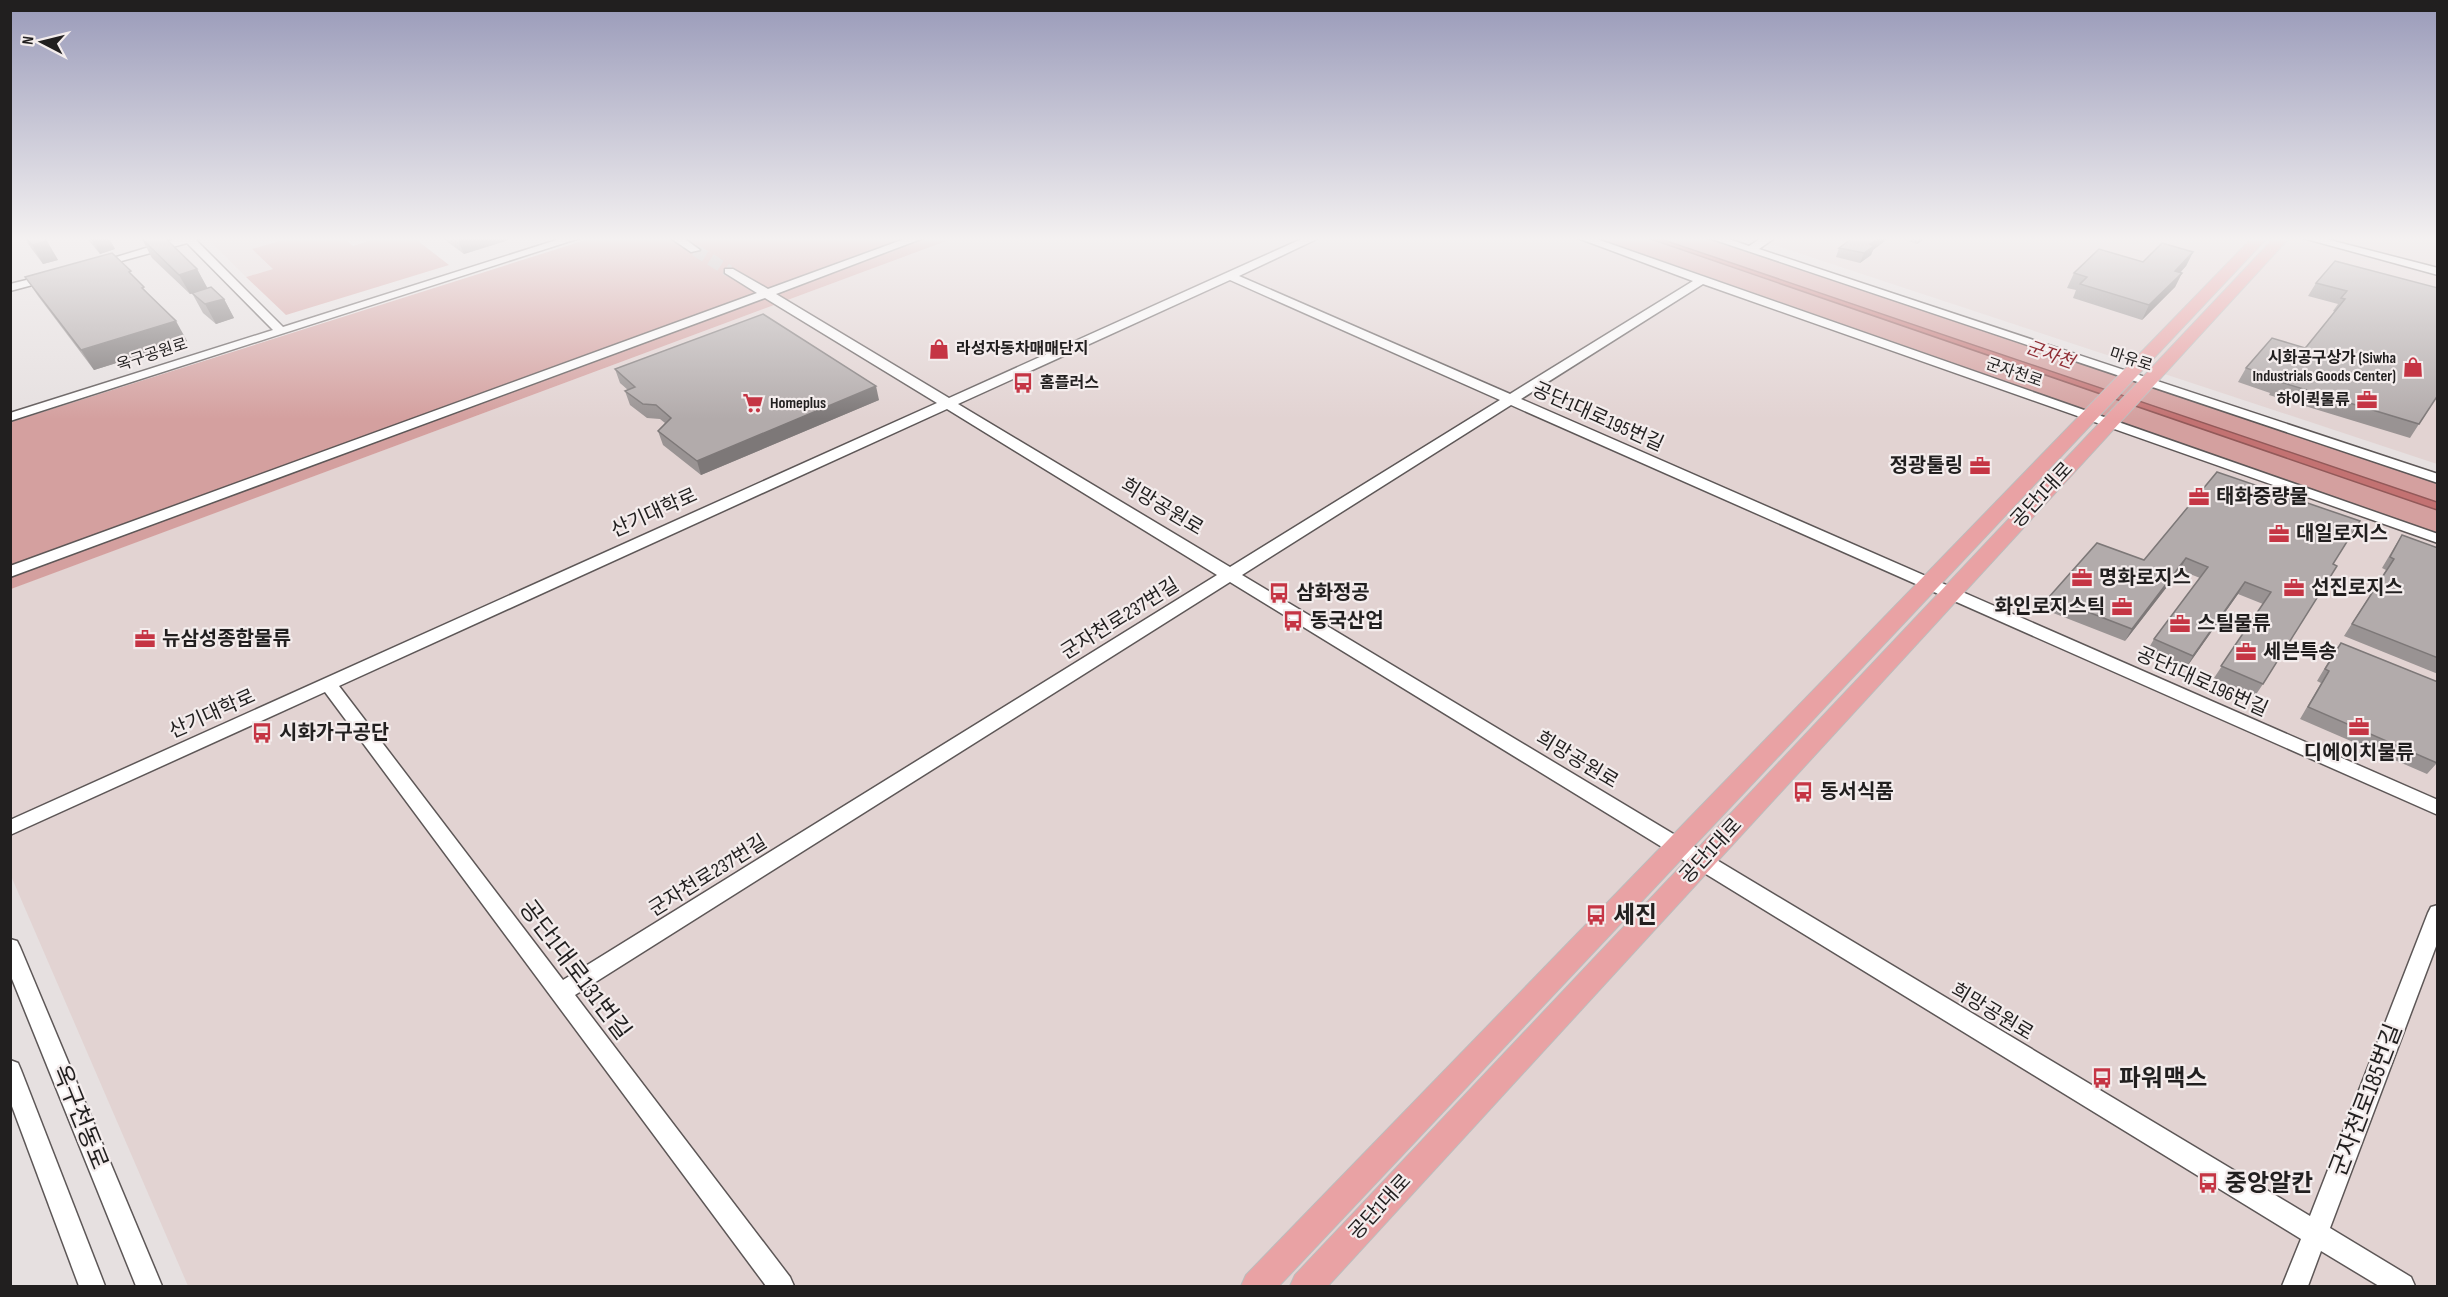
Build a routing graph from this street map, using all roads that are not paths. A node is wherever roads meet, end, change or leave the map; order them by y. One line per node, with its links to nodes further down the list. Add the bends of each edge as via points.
1 (249, 298): 13 (street)
2 (371, 298): 13 (street, 옥구공원로)
3 (378, 298): 13 (street, 옥구공원로)
4 (757, 298): 24 (street)
5 (773, 298): 17 (street, 희망공원로)
6 (1183, 298): 17 (street, 산기대학로)
7 (1279, 298): 16 (street, 공단1대로195번길)
8 (1674, 298): 16 (street, 군자천로237번길)
9 (1754, 298): 19 (street, 군자천로)
10 (1898, 298): 14 (street, 마유로)
11 (2204, 298): 14 (main road)
12 (2227, 298): 15 (main road)
13 (278, 328): 18 (street, 옥구공원로); 20 (street, 옥구공원로)
14 (2129, 377): 15 (street, 마유로); 19 (main road)
15 (2147, 384): 19 (main road); 21 (street, 마유로); 22 (street, 마유로)
16 (1511, 400): 25 (street, 군자천로237번길); 26 (street, 공단1대로195번길)
17 (948, 404): 25 (street, 희망공원로); 27 (street, 산기대학로)
18 (10, 408)
19 (2104, 416): 23 (street, 군자천로); 26 (main road, 공단1대로)
20 (10, 417)
21 (2438, 469)
22 (2438, 479)
23 (2438, 539)
24 (10, 572)
25 (1230, 575): 30 (street, 희망공원로); 34 (street, 군자천로237번길)
26 (1940, 589): 28 (street, 공단1대로196번길); 30 (main road); 31 (main road, 공단1대로)
27 (328, 684): 29 (street, 산기대학로); 34 (street, 공단1대로131번길)
28 (2438, 808)
29 (10, 828)
30 (1678, 848): 31 (street, 희망공원로); 40 (main road)
31 (1701, 862): 36 (street, 희망공원로); 41 (main road, 공단1대로)
32 (2438, 913): 36 (street, 군자천로185번길)
33 (10, 947): 38 (street, 옥구천동로)
34 (560, 993): 39 (street, 공단1대로131번길)
35 (10, 1070): 37 (street)
36 (2315, 1235): 42 (street, 군자천로185번길); 43 (street, 희망공원로)
37 (92, 1287)
38 (149, 1287)
39 (781, 1287)
40 (1257, 1287)
41 (1306, 1287)
42 (2295, 1287)
43 (2402, 1287)

